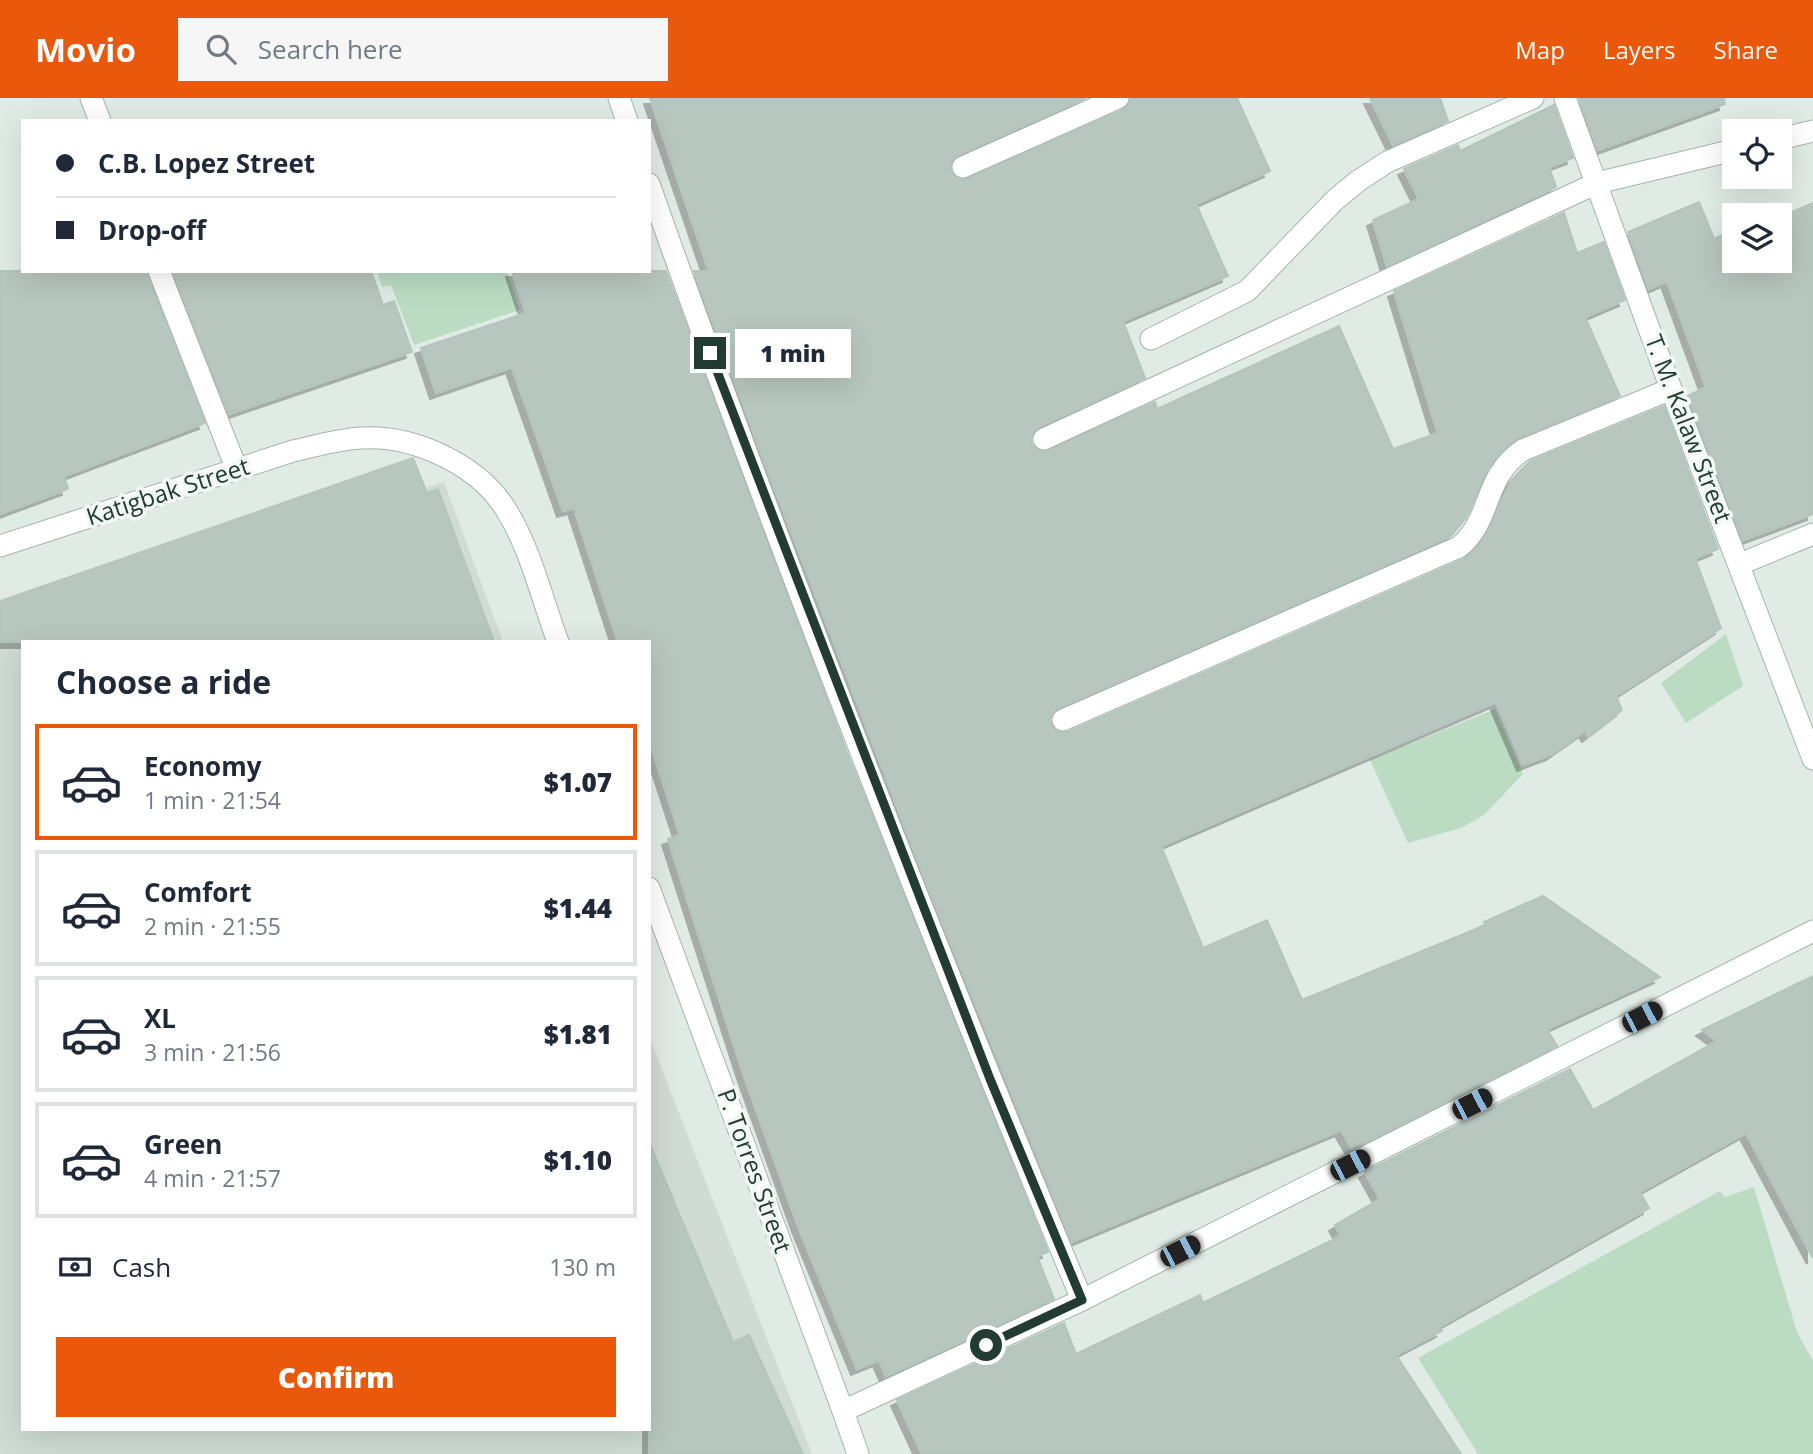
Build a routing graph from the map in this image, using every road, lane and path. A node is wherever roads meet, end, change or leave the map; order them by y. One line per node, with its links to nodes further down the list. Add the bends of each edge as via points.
1 (91, 98): 6 (street)
2 (619, 98): 7 (street)
3 (1118, 98): 11 (street)
4 (1533, 98): 15 (street, via 1387,162 1358,180 1247,291)
5 (1566, 98): 12 (street, T. M. Kalaw Street)
6 (99, 119)
7 (626, 119)
8 (1813, 131): 9 (street)
9 (1792, 136)
10 (1722, 153): 12 (street)
11 (963, 167)
12 (1597, 183): 16 (street, T. M. Kalaw Street); 17 (street)
13 (651, 189): 27 (street, via 793,574 990,1079)
14 (160, 273): 18 (street)
15 (1152, 339)
16 (1671, 389): 21 (street, T. M. Kalaw Street); 23 (street, via 1523,450 1507,461 1495,478 1471,537 1458,547)
17 (1044, 439)
18 (237, 470): 20 (street, Katigbak Street); 22 (street, Katigbak Street, via 337,440 386,438 449,460 488,488 504,507)
19 (1813, 534): 21 (street)
20 (0, 546)
21 (1740, 564): 24 (street, T. M. Kalaw Street)
22 (557, 640)
23 (1063, 720)
24 (1813, 759)
25 (651, 893): 28 (street, P. Torres Street)
26 (1813, 931): 27 (street)
27 (1082, 1300): 28 (street)
28 (843, 1411): 29 (street, P. Torres Street)
29 (859, 1454)

